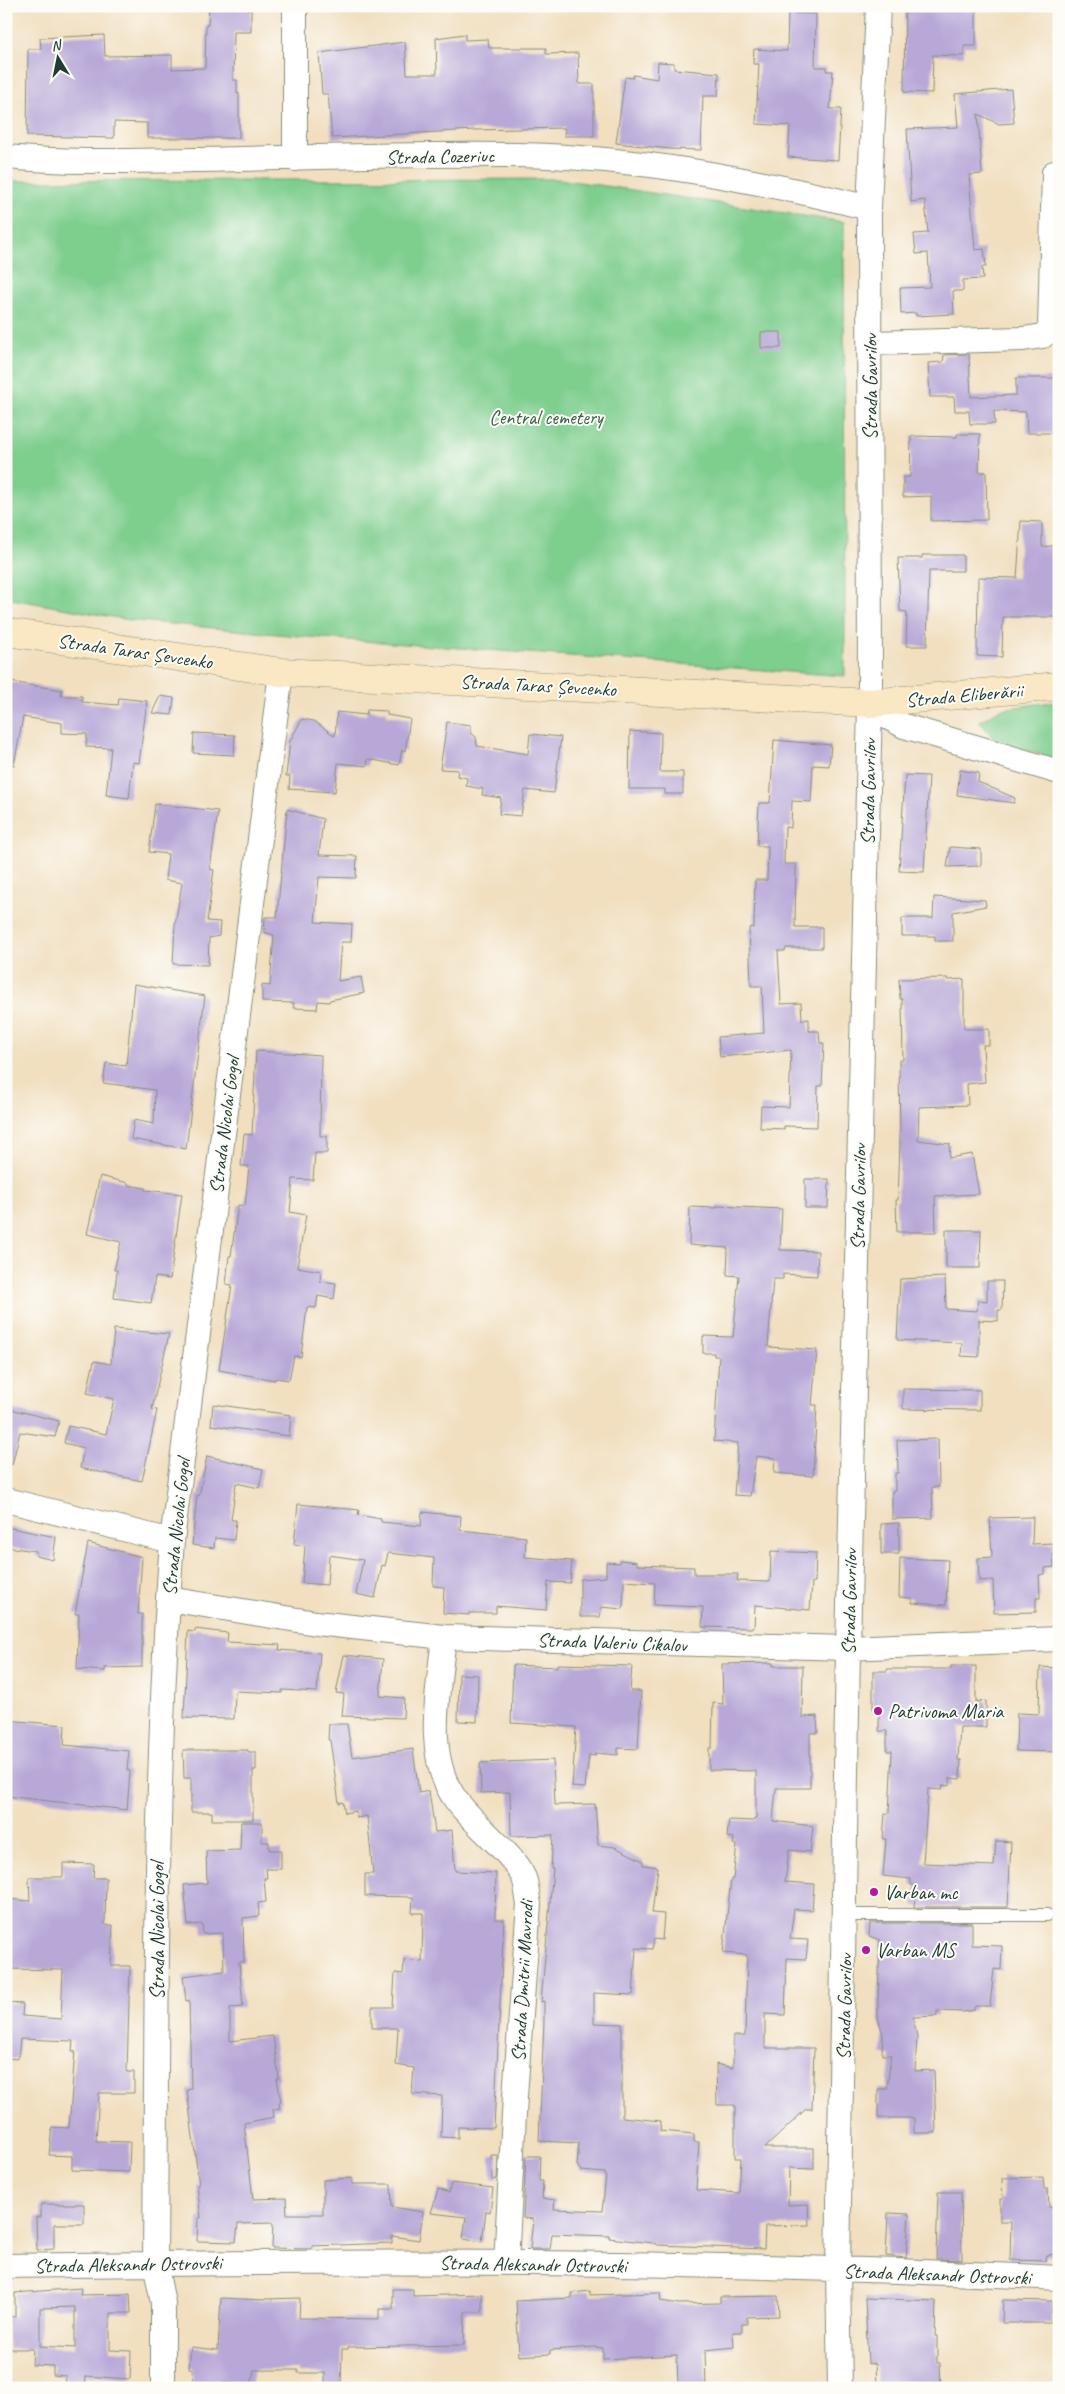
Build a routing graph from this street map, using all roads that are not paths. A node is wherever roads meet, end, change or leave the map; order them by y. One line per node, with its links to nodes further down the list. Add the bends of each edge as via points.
1 (295, 6): 4 (street)
2 (878, 6): 6 (street, Strada Gavrilov)
3 (6, 157): 4 (street, Strada Cozeriuc, via 156,161)
4 (295, 158): 6 (street, Strada Cozeriuc, via 452,155 576,158 681,169 766,183)
5 (1054, 173): 7 (street, via 1050,328 1043,336)
6 (869, 208): 7 (street, Strada Gavrilov)
7 (870, 343): 11 (street, Strada Gavrilov)
8 (6, 632): 9 (main road, Strada Taras Șevcenko)
9 (281, 672): 11 (main road, Strada Taras Șevcenko); 14 (street, Strada Nicolai Gogol)
10 (1059, 686): 11 (main road, Strada Eliberării)
11 (870, 703): 12 (street, via 904,726); 18 (street, Strada Gavrilov)
12 (1059, 772)
13 (6, 1500): 14 (street)
14 (172, 1541): 15 (street, Strada Nicolai Gogol)
15 (168, 1599): 16 (street, Strada Valeriu Cikalov, via 316,1623); 22 (street, Strada Nicolai Gogol, via 158,1817)
16 (444, 1637): 18 (street, Strada Valeriu Cikalov); 21 (street, Strada Dmitrii Mavrodi, via 437,1735 440,1766 456,1800 524,1878 529,1904)
17 (1059, 1639): 18 (street, Strada Valeriu Cikalov)
18 (848, 1648): 19 (street, Strada Gavrilov)
19 (846, 1915): 20 (lane); 24 (street, Strada Gavrilov)
20 (1047, 1915)
21 (506, 2263): 22 (street, Strada Aleksandr Ostrovski); 24 (street, Strada Aleksandr Ostrovski)
22 (155, 2264): 23 (street, Strada Aleksandr Ostrovski); 26 (street, Strada Nicolai Gogol, via 162,2303)
23 (6, 2266)
24 (838, 2270): 25 (street, Strada Aleksandr Ostrovski); 27 (street, Strada Gavrilov)
25 (1059, 2278)
26 (163, 2388)
27 (840, 2388)

